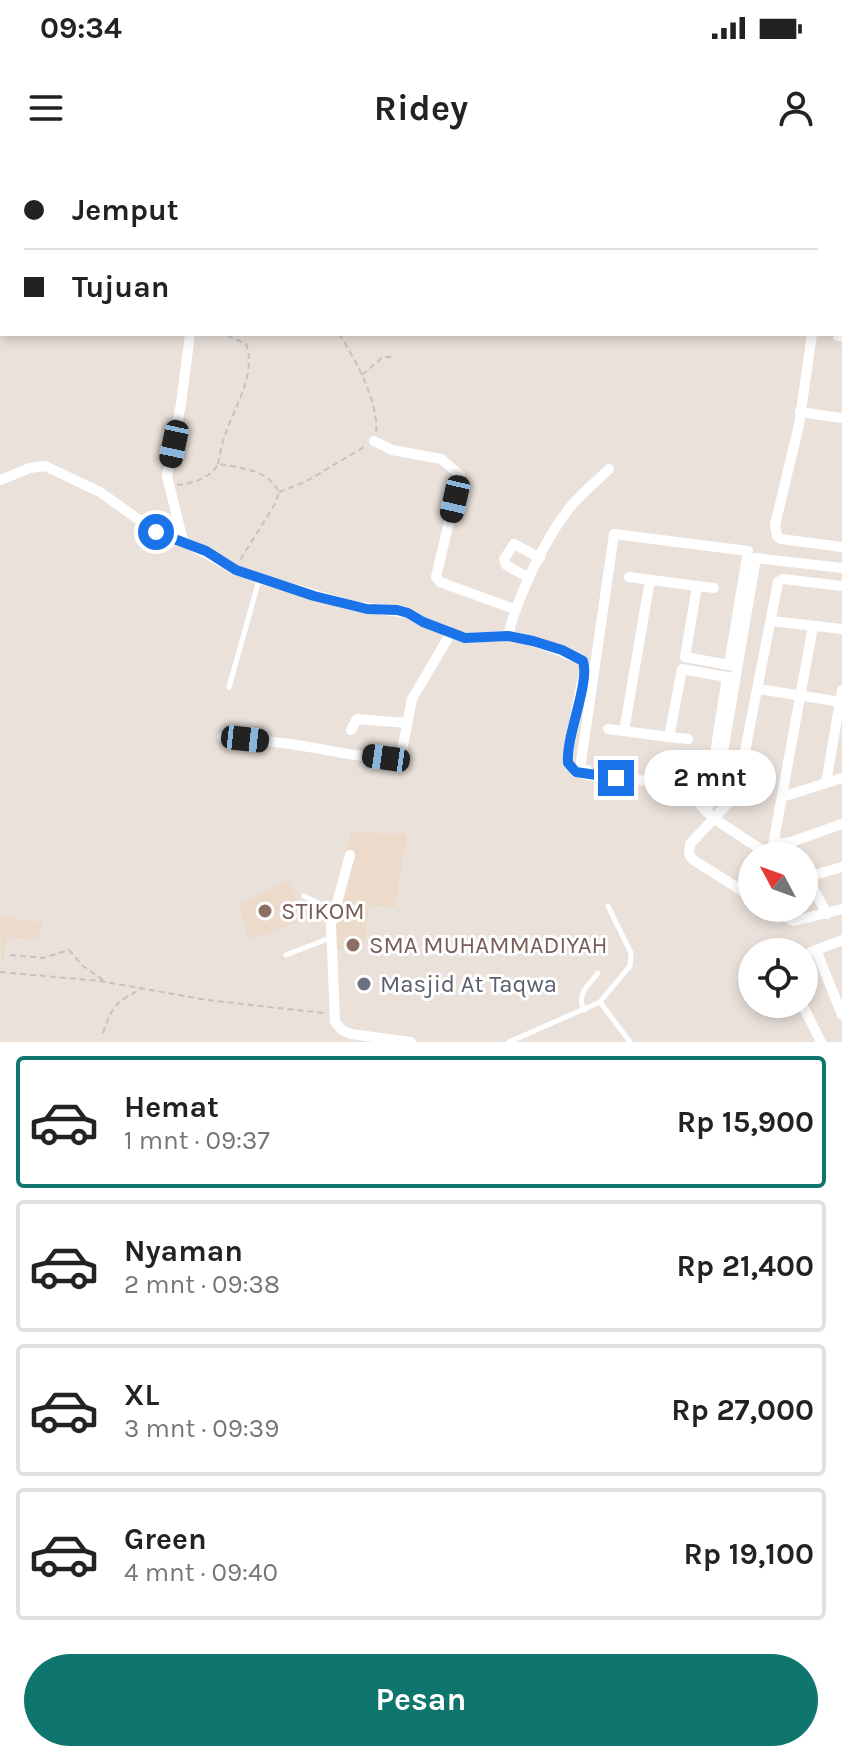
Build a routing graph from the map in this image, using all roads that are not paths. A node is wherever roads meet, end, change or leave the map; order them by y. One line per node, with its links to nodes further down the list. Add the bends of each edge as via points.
1 (190, 336): 8 (street, via 167,476)
2 (812, 336): 3 (street)
3 (800, 412): 4 (street); 9 (street, via 777,536)
4 (842, 418)
5 (374, 441): 19 (street, via 392,450 441,459 460,475 436,577)
6 (609, 469): 10 (street, via 571,506)
7 (0, 480): 8 (street, via 45,466 100,492 156,532)
8 (183, 541): 14 (street)
9 (842, 547)
10 (540, 558): 13 (street); 13 (street, via 514,544 504,559)
11 (842, 568): 27 (street, via 756,558)
12 (629, 577): 15 (street)
13 (529, 578): 19 (street)
14 (260, 579): 23 (street, via 354,606 408,613); 28 (lane)
15 (650, 580): 16 (street); 35 (street)
16 (697, 586): 18 (street); 25 (street)
17 (842, 586): 20 (street, via 781,579)
18 (714, 588)
19 (514, 609): 24 (street)
20 (772, 621): 21 (street); 29 (street)
21 (813, 626): 22 (street); 30 (street)
22 (842, 629)
23 (451, 633): 24 (street, via 465,638); 32 (street, via 412,699)
24 (508, 636): 43 (street, via 583,661 584,680 567,759 573,770 675,788)
25 (685, 657): 26 (street); 27 (street)
26 (682, 669): 27 (street); 37 (street)
27 (728, 671): 27 (street, via 710,785 580,769 614,534 748,551); 43 (street)
28 (229, 687)
29 (758, 689): 30 (street); 43 (street, via 738,787 733,798)
30 (800, 696): 31 (street); 42 (street)
31 (841, 698): 39 (street)
32 (406, 723): 34 (street, via 357,719); 36 (street, via 403,753 397,758)
33 (608, 729): 35 (street)
34 (351, 730)
35 (624, 731): 37 (street)
36 (222, 737)
37 (669, 737): 38 (street)
38 (688, 739)
39 (838, 741): 41 (street)
40 (842, 778): 41 (street)
41 (826, 783): 42 (street)
42 (782, 797): 46 (street)
43 (710, 814): 45 (street); 51 (street, via 689,854)
44 (842, 824): 47 (street)
45 (751, 842)
46 (774, 842)
47 (791, 842)
48 (350, 855): 56 (street)
49 (842, 867): 50 (street)
50 (818, 873)
51 (738, 888)
52 (304, 896): 56 (lane)
53 (818, 898): 57 (street)
54 (608, 906): 65 (lane, via 632,961)
55 (842, 909): 57 (street)
56 (335, 912): 59 (street)
57 (827, 914): 58 (street)
58 (818, 916)
59 (330, 938): 62 (lane); 69 (street, via 335,1022 351,1034)
60 (842, 940): 61 (street)
61 (818, 949)
62 (286, 955)
63 (818, 955): 67 (street)
64 (598, 973): 66 (lane, via 580,996)
65 (600, 1002): 66 (lane); 71 (lane)
66 (584, 1010): 70 (lane)
67 (842, 1015)
68 (809, 1018): 72 (street)
69 (411, 1042)
70 (509, 1042)
71 (630, 1042)
72 (821, 1042)

